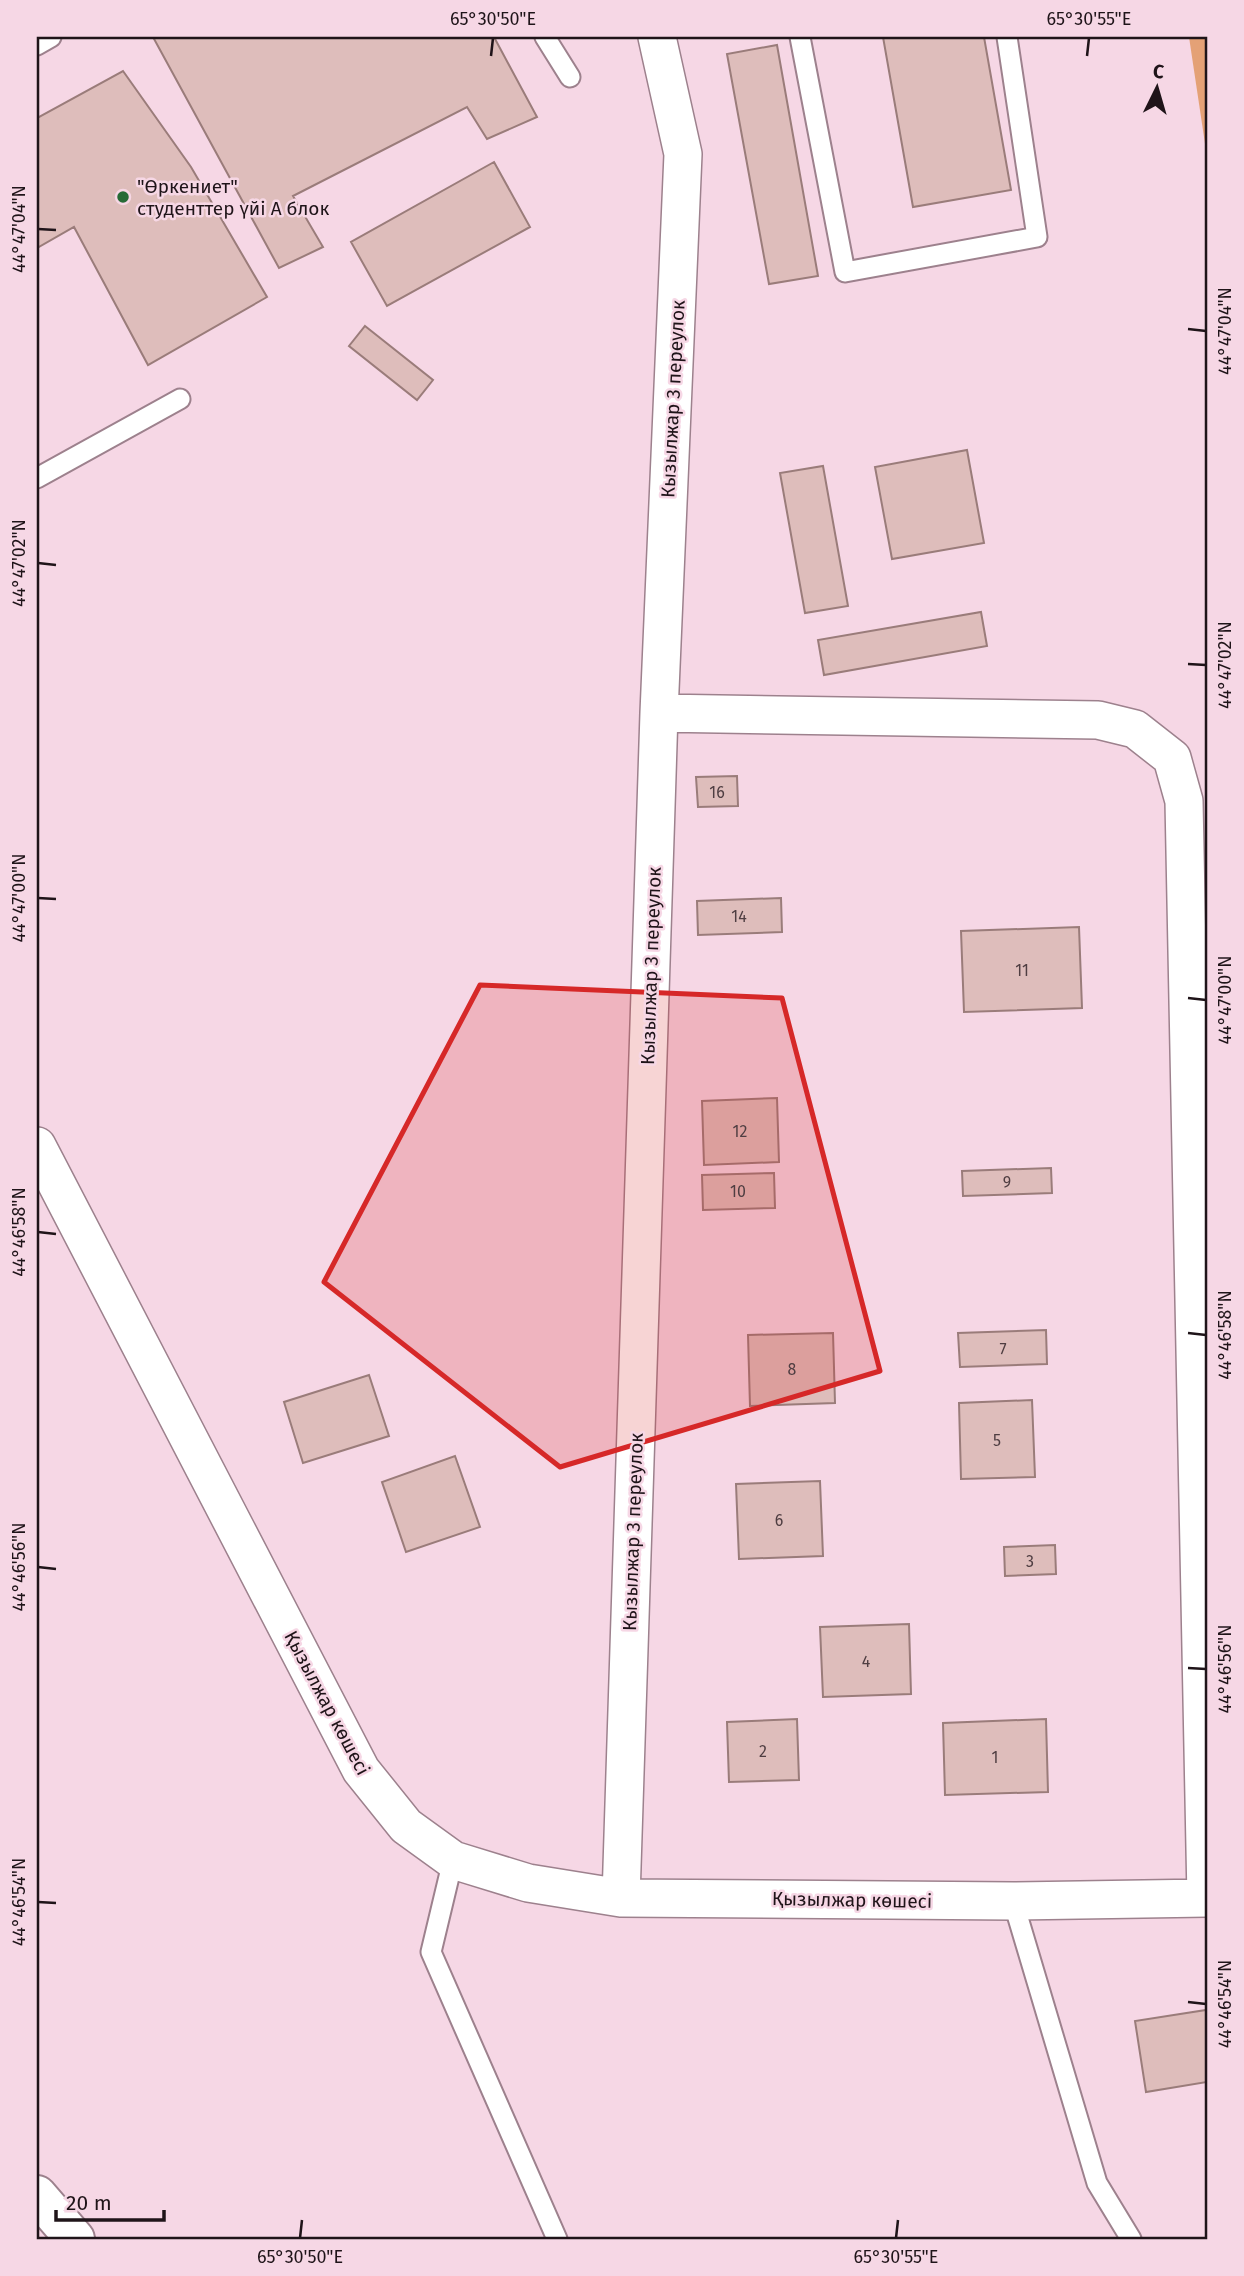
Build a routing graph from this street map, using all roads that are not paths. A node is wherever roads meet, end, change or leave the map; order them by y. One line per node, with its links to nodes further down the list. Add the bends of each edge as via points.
1 (51, 37): 6 (lane)
2 (545, 37): 7 (lane)
3 (657, 37): 10 (street, Кызылжар 3 переулок, via 684,154)
4 (800, 37): 5 (lane, via 845,272 1037,237)
5 (1007, 37)
6 (37, 45)
7 (570, 77)
8 (180, 399): 9 (lane)
9 (37, 476)
10 (659, 713): 13 (street, Кызылжар 3 переулок); 14 (street, via 1098,720 1135,729 1172,758 1184,801)
11 (37, 1146): 12 (street, Қызылжар көшесі, via 361,1770 405,1826)
12 (453, 1860): 13 (street, Қызылжар көшесі, via 528,1884); 18 (lane, via 431,1952)
13 (621, 1898): 15 (street, Қызылжар көшесі)
14 (1207, 1898): 15 (street, Қызылжар көшесі)
15 (1013, 1901): 19 (lane, via 1097,2183)
16 (37, 2195): 17 (street)
17 (75, 2239)
18 (557, 2239)
19 (1131, 2239)

